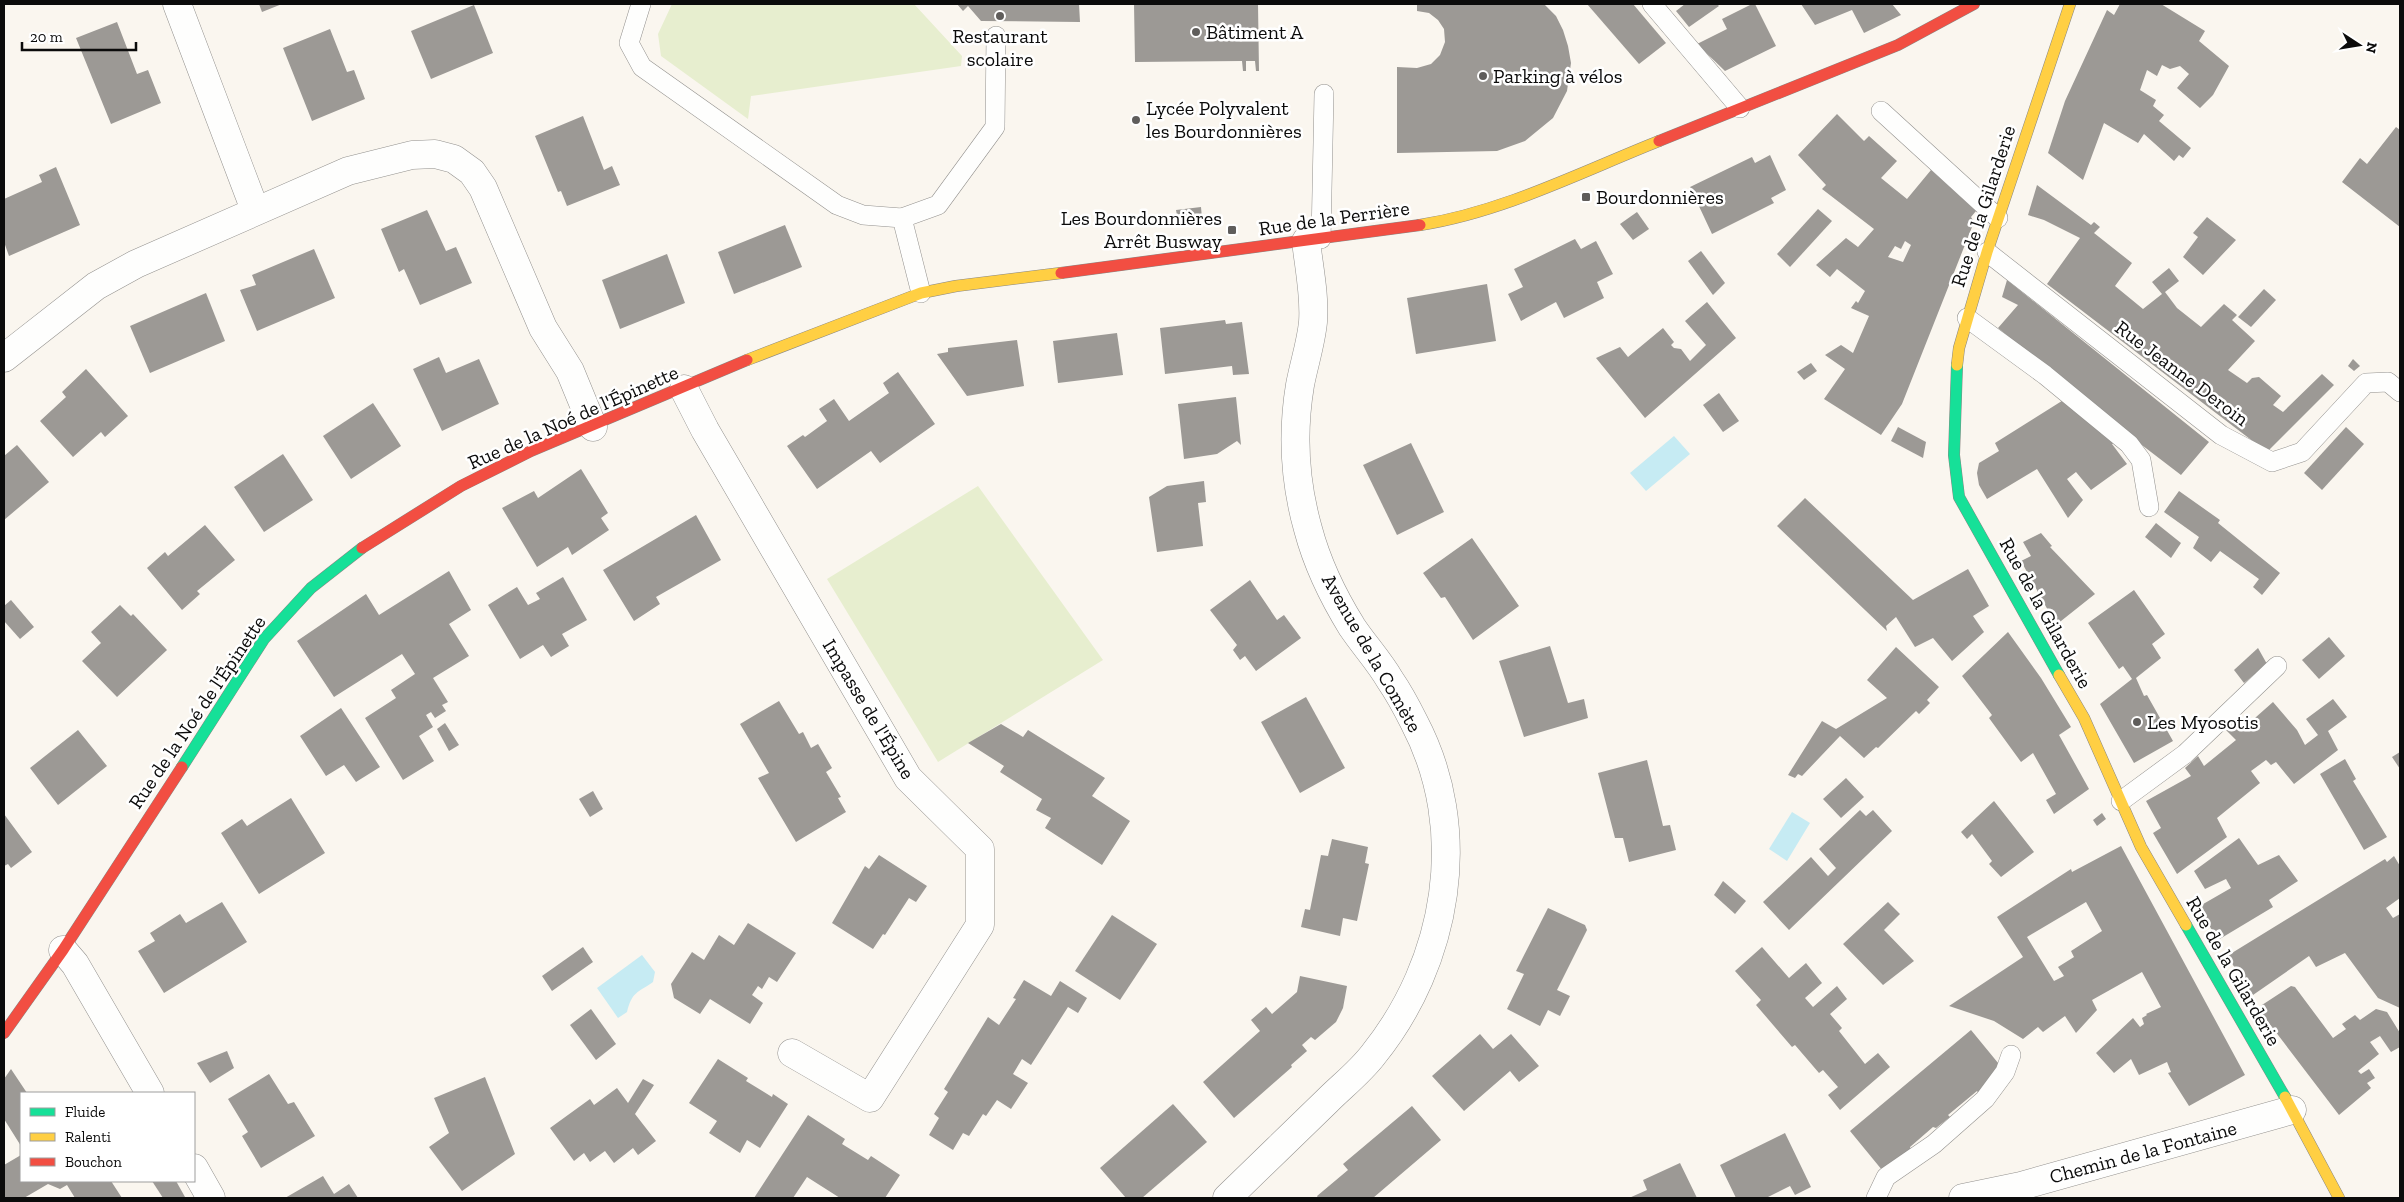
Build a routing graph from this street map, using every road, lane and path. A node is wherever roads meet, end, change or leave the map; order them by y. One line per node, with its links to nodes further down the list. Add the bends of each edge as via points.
1 (177, 4): 10 (street)
2 (641, 4): 11 (lane, via 629,43 642,67 837,205 863,215)
3 (1652, 4): 8 (lane)
4 (1974, 4): 8 (street, via 1898,45)
5 (2070, 4): 12 (street, Rue de la Gilarderie)
6 (996, 36): 11 (lane, via 995,127 938,205)
7 (1324, 94): 13 (lane)
8 (1740, 108): 13 (street, Rue de la Perrière, via 1487,210 1452,220)
9 (1881, 111): 12 (lane)
10 (255, 210): 18 (street, via 136,264 96,286); 21 (street, via 348,171 412,155 435,154 454,159 472,172 483,188 543,328 570,371)
11 (902, 218): 16 (lane)
12 (1998, 218): 14 (street, Rue de la Gilarderie)
13 (1314, 240): 15 (street, Rue de la Perrière); 33 (street, Avenue de la Comète, via 1313,323 1300,388 1295,439 1300,499 1322,569 1352,627 1407,710 1438,782 1445,829 1446,877 1438,924 1425,970 1402,1014 1372,1057)
14 (1987, 252): 17 (street, Rue de la Gilarderie); 20 (lane, Rue Jeanne Deroin, via 2221,435 2272,462 2302,452 2366,383 2388,382)
15 (956, 286): 16 (street, Rue de la Noé de l'Épinette)
16 (920, 293): 19 (street, Rue de la Noé de l'Épinette, via 753,358)
17 (1967, 318): 22 (lane, via 2045,375 2129,444 2140,460); 24 (street, Rue de la Gilarderie, via 1956,376 1954,456 1959,497 2084,718)
18 (4, 358)
19 (684, 389): 21 (street, Rue de la Noé de l'Épinette); 27 (street, Impasse de l'Épine, via 908,778 980,849 980,925 870,1098)
20 (2400, 392)
21 (593, 427): 25 (street, Rue de la Noé de l'Épinette, via 532,451 461,486 391,528 311,588 264,639)
22 (2149, 507)
23 (2276, 666): 24 (lane, via 2186,754)
24 (2121, 801): 30 (street, Rue de la Gilarderie, via 2141,847)
25 (63, 950): 26 (street, Rue de la Noé de l'Épinette); 29 (street, via 75,964)
26 (4, 1033)
27 (792, 1053)
28 (2011, 1055): 34 (lane, via 2004,1072 1984,1099 1934,1144 1886,1177)
29 (149, 1092)
30 (2292, 1110): 35 (street, Chemin de la Fontaine, via 2021,1186); 36 (street, Rue de la Gilarderie)
31 (195, 1170): 32 (street)
32 (211, 1198)
33 (1227, 1198)
34 (1876, 1198)
35 (1964, 1198)
36 (2339, 1198)

